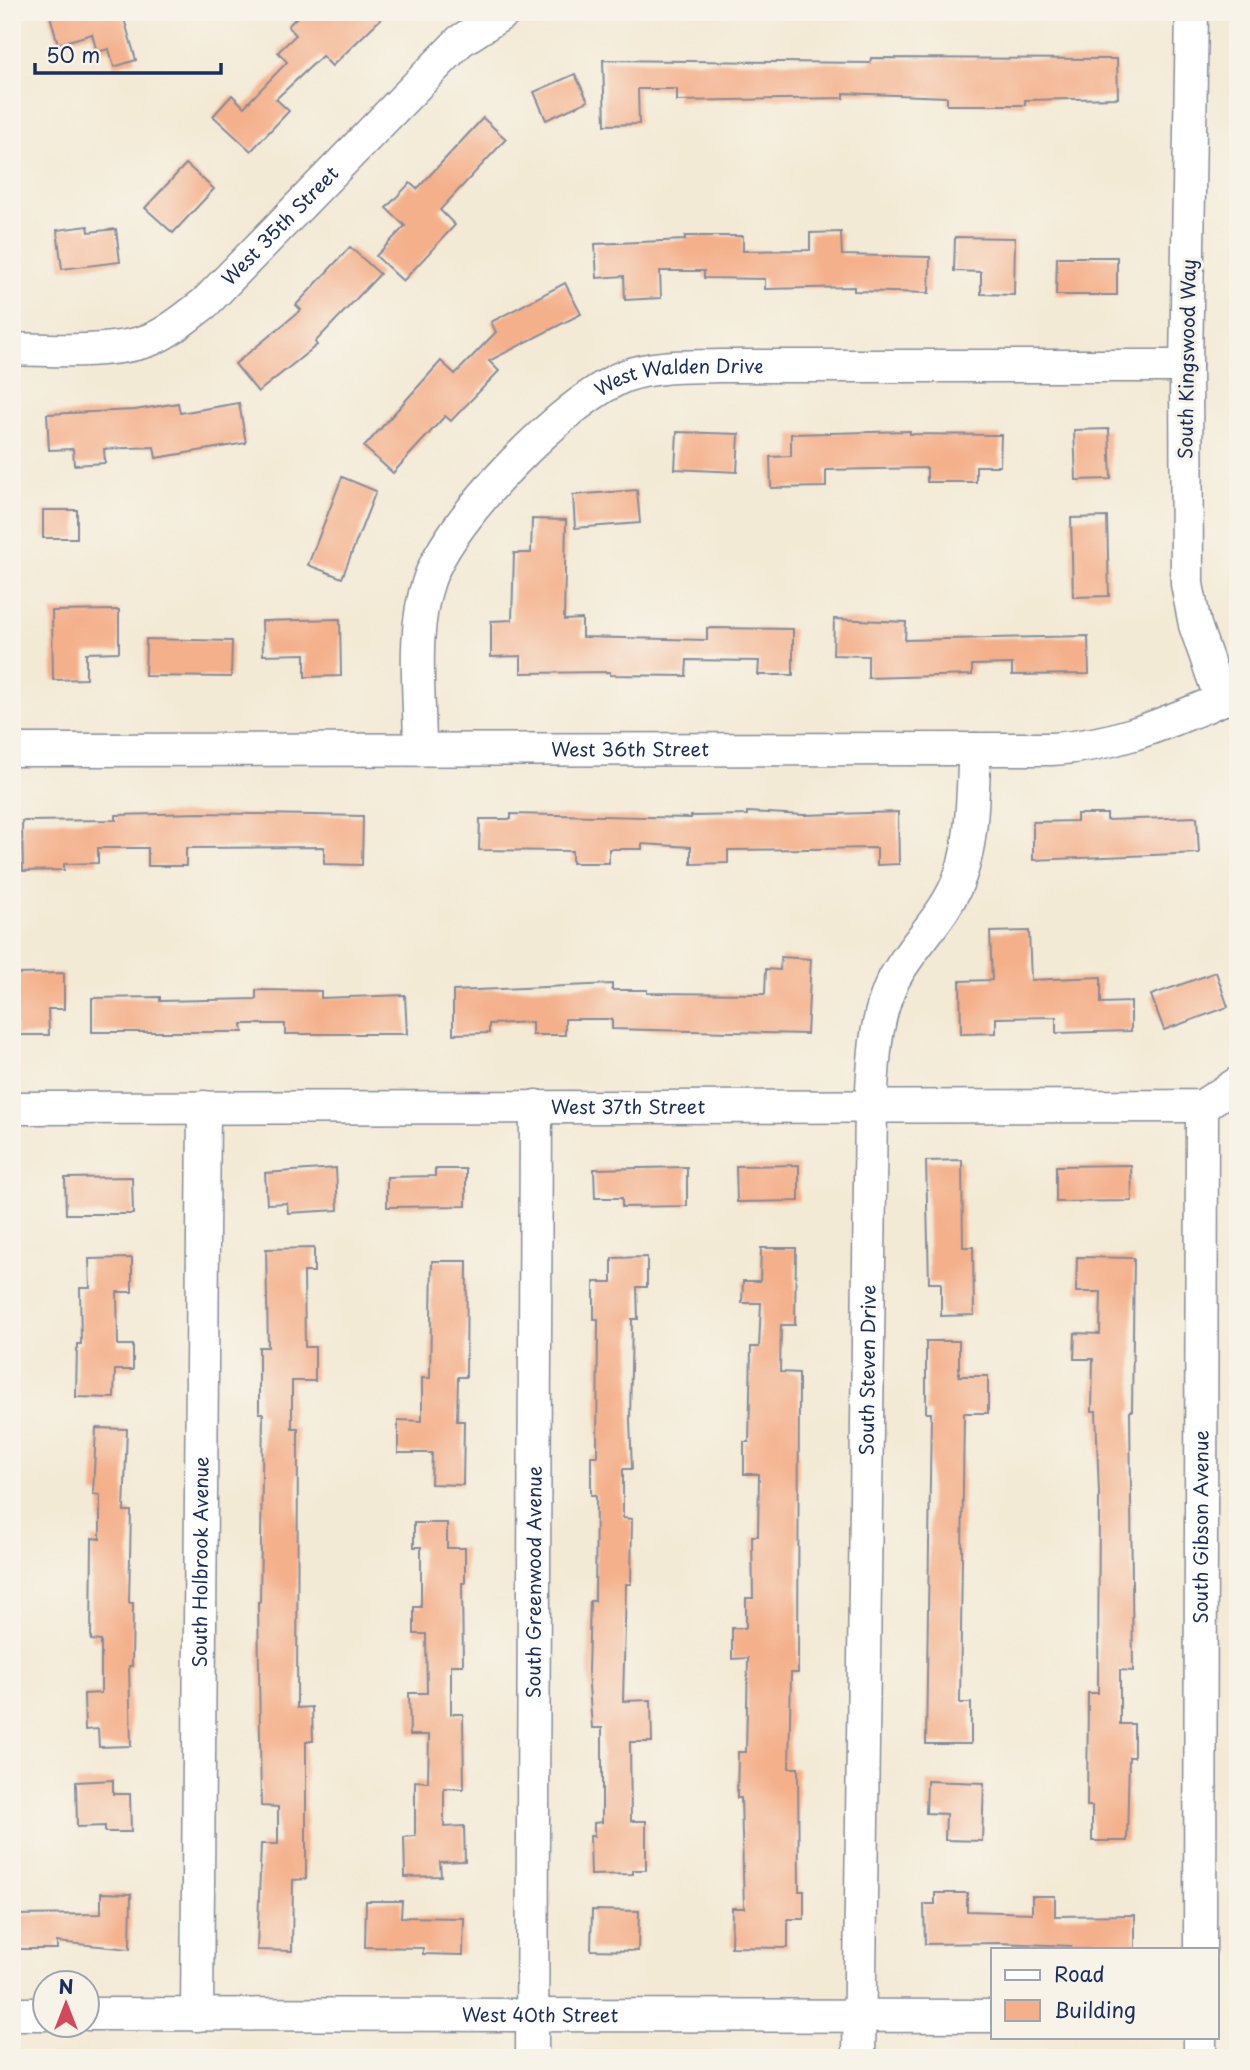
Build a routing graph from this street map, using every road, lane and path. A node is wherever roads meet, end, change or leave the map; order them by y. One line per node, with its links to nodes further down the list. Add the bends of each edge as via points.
1 (505, 12): 3 (street, West 35th Street, via 460,41 205,303 168,330 130,345)
2 (1192, 12): 4 (street, South Kingswood Way)
3 (12, 349)
4 (1186, 366): 5 (street, South Kingswood Way, via 1187,584 1195,625); 6 (street, West Walden Drive, via 719,366 657,369 617,380 566,414 510,468 456,529 440,557 429,579 422,617)
5 (1230, 696): 7 (street, West 36th Street, via 1127,738 1087,747)
6 (420, 749): 7 (street, West 36th Street); 8 (street, West 36th Street)
7 (975, 749): 10 (street, South Steven Drive, via 960,876 930,930 894,979 877,1030)
8 (12, 750)
9 (1238, 1083): 12 (street)
10 (871, 1105): 11 (street, West 37th Street); 12 (street, West 37th Street); 21 (street, South Steven Drive)
11 (536, 1106): 13 (street, West 37th Street); 19 (street, South Greenwood Avenue)
12 (1202, 1106): 15 (street, South Gibson Avenue)
13 (205, 1107): 14 (street, West 37th Street); 20 (street, South Holbrook Avenue)
14 (12, 1108)
15 (1200, 1948)
16 (12, 2014): 17 (street)
17 (32, 2014)
18 (102, 2014): 20 (street, West 40th Street)
19 (532, 2014): 20 (street, West 40th Street); 21 (street, West 40th Street); 24 (street, South Greenwood Avenue)
20 (197, 2015)
21 (860, 2016): 22 (street, West 40th Street); 25 (street, South Steven Drive)
22 (991, 2016)
23 (1200, 2038): 26 (street)
24 (532, 2058)
25 (859, 2058)
26 (1200, 2058)

